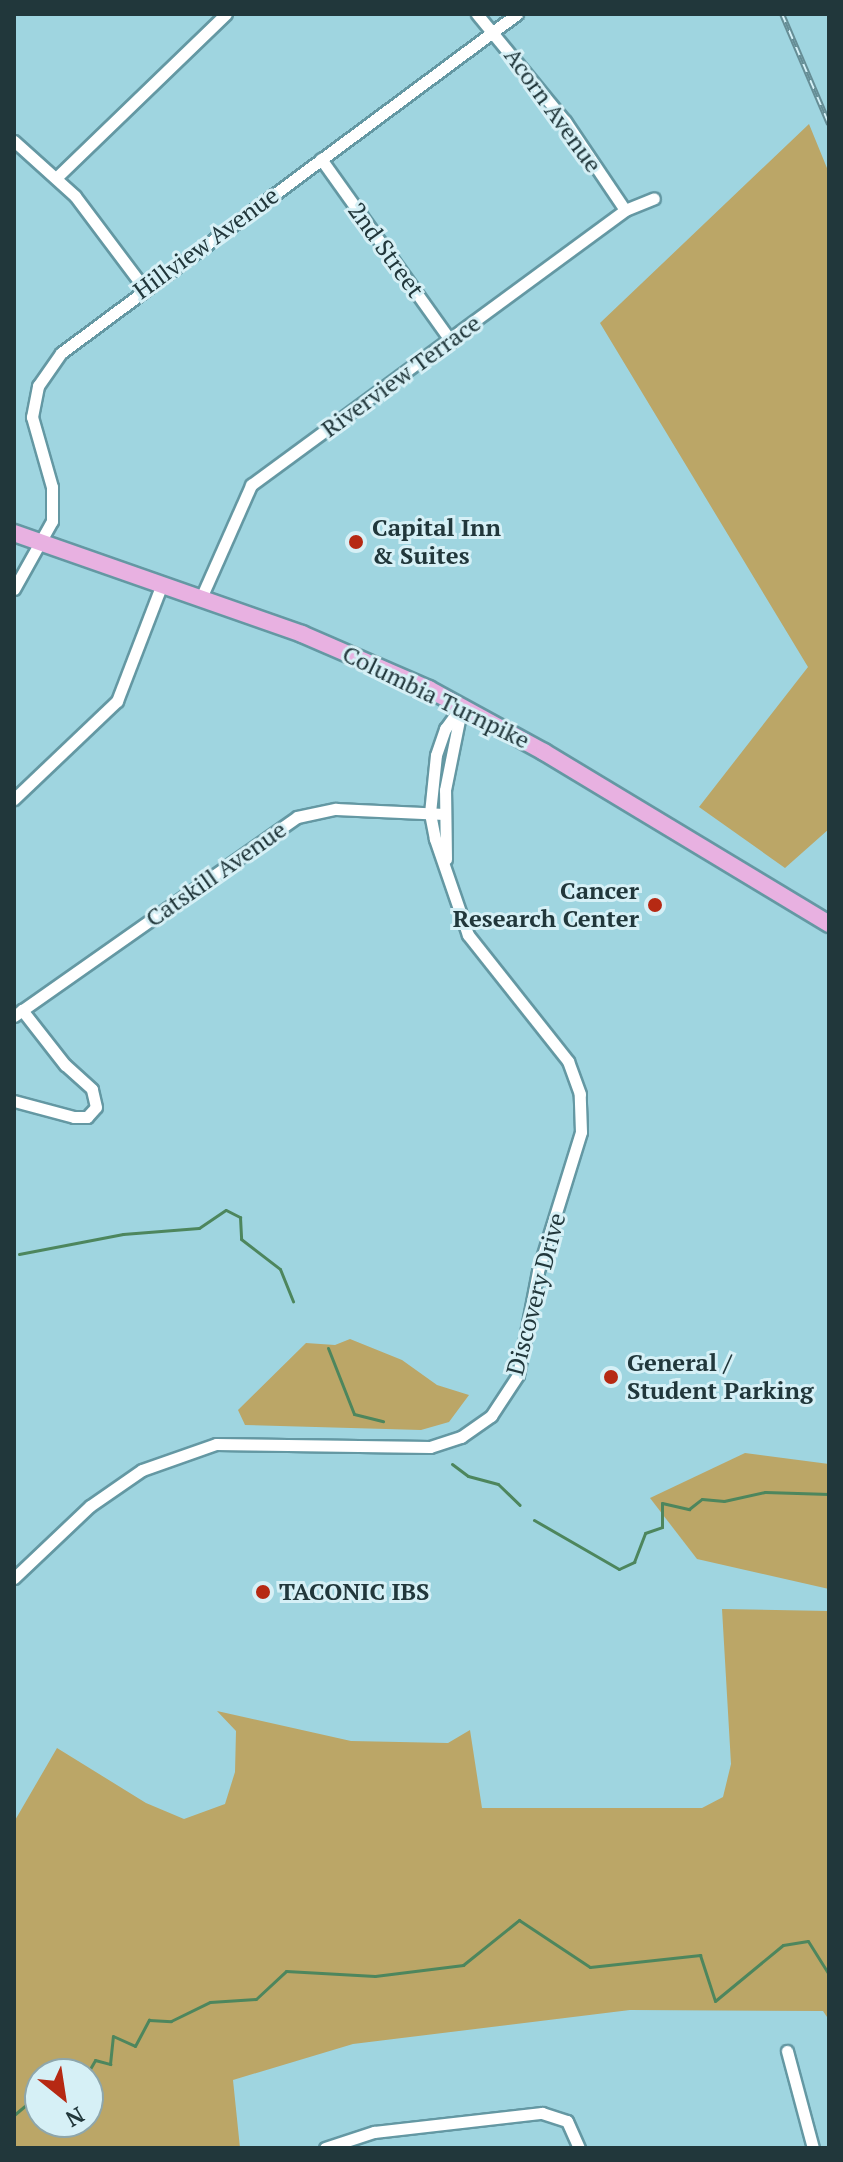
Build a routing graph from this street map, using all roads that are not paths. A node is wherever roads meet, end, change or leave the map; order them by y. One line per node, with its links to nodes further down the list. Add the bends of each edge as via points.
1 (226, 14): 7 (street)
2 (477, 14): 4 (street, Acorn Avenue)
3 (517, 14): 4 (street, Hillview Avenue)
4 (494, 30): 6 (street, Hillview Avenue); 9 (street, Acorn Avenue)
5 (14, 141): 7 (street)
6 (321, 159): 10 (street, Hillview Avenue); 11 (street, 2nd Street)
7 (57, 177): 10 (street)
8 (654, 198): 9 (street, Riverview Terrace)
9 (625, 210): 11 (street, Riverview Terrace)
10 (144, 288): 13 (street, Hillview Avenue, via 73,340 38,386 32,417 53,499 52,521)
11 (451, 341): 16 (street, Riverview Terrace, via 251,485)
12 (14, 533): 13 (main road, Columbia Turnpike)
13 (39, 542): 14 (main road, Columbia Turnpike); 15 (street, Hillview Avenue)
14 (162, 584): 16 (main road, Columbia Turnpike); 18 (street, via 117,701)
15 (14, 589)
16 (201, 598): 17 (main road, Columbia Turnpike, via 326,643)
17 (462, 706): 19 (street, Discovery Drive, via 445,729 436,755); 20 (street, Discovery Drive); 22 (main road, Columbia Turnpike)
18 (14, 799)
19 (430, 813): 20 (street, Catskill Avenue); 21 (street, Discovery Drive); 23 (street, Catskill Avenue, via 336,809 288,822)
20 (444, 814): 21 (street, Discovery Drive)
21 (446, 872): 25 (street, Discovery Drive, via 468,935 568,1061 580,1094 581,1132 541,1258 521,1365 508,1392 481,1423 430,1447 216,1444 142,1470 90,1506)
22 (829, 924)
23 (18, 1013): 24 (street, via 92,1089 96,1107 87,1117 74,1117)
24 (14, 1101)
25 (14, 1578)
26 (787, 2051): 29 (street)
27 (325, 2148): 28 (street, via 374,2132 542,2113 567,2121)
28 (579, 2148)
29 (813, 2148)

